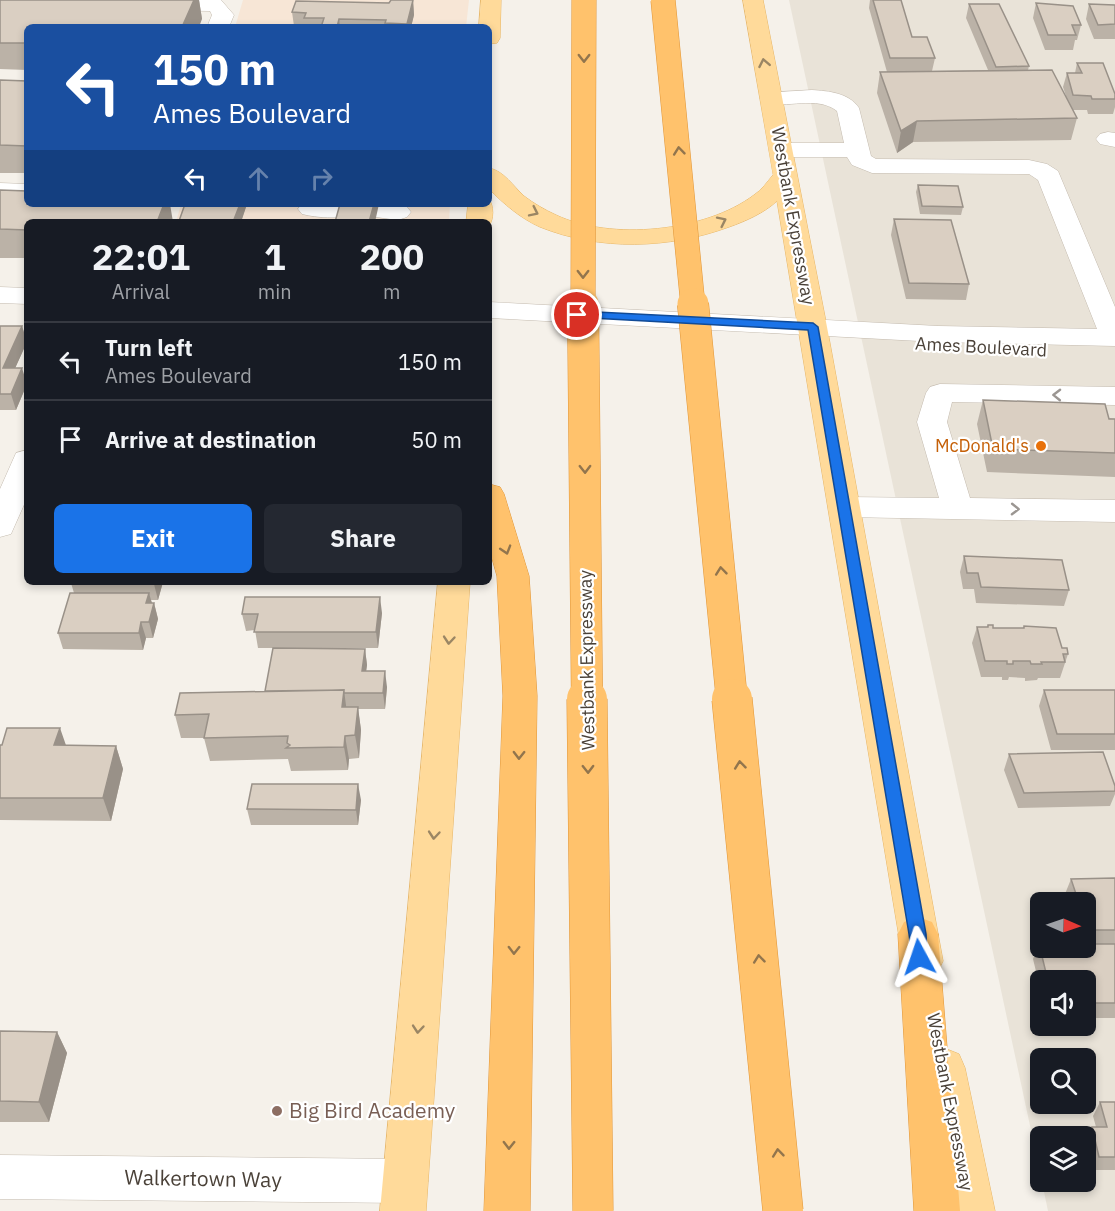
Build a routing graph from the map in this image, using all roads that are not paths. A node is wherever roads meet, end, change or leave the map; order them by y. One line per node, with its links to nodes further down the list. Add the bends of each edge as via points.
1 (491, 0): 7 (main road)
2 (584, 0): 34 (highway, Westbank Expressway, one-way to 34, bridge, via 583,294)
3 (663, 0): 35 (highway, one-way to 3, bridge)
4 (753, 0): 8 (main road, Westbank Expressway, one-way to 4)
5 (136, 3): 6 (street, via 216,5 223,15)
6 (219, 24)
7 (490, 24)
8 (771, 98): 9 (main road, Westbank Expressway); 10 (street, via 821,98 842,103 848,108)
9 (781, 150): 10 (street); 11 (main road, Westbank Expressway)
10 (857, 150): 21 (street, via 860,160 872,166 1029,167 1044,172 1049,176)
11 (786, 175): 12 (main road, one-way to 11, via 523,206 563,226 612,237 658,237 711,227 762,201); 20 (main road, Westbank Expressway)
12 (492, 178)
13 (0, 190): 14 (street)
14 (24, 191)
15 (344, 210): 16 (street)
16 (310, 212)
17 (0, 295): 18 (street)
18 (24, 296)
19 (492, 310): 20 (street, Ames Boulevard)
20 (813, 327): 21 (street, Ames Boulevard, via 937,349); 25 (main road, Westbank Expressway)
21 (1114, 343)
22 (1115, 396): 26 (street, one-way to 26, via 939,393 932,422)
23 (24, 467): 28 (street)
24 (492, 504): 33 (highway, one-way to 33, via 513,576 520,696)
25 (844, 507): 26 (street); 30 (main road, Westbank Expressway)
26 (957, 508): 27 (street, one-way to 27)
27 (1115, 511)
28 (0, 526)
29 (454, 585): 32 (main road, one-way to 32)
30 (918, 934): 36 (highway); 37 (main road, Westbank Expressway)
31 (0, 1177): 32 (street, Walkertown Way)
32 (404, 1196)
33 (507, 1211)
34 (593, 1211)
35 (783, 1211)
36 (937, 1211)
37 (972, 1211)

